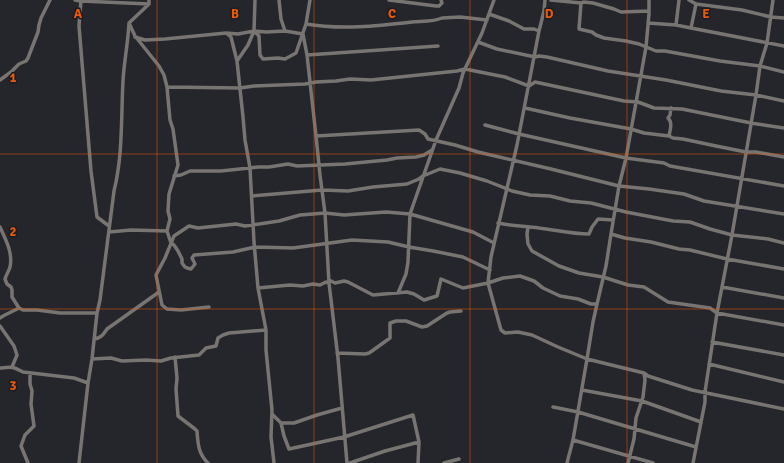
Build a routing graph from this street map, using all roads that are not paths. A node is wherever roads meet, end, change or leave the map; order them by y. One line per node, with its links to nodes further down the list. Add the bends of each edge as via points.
1 (50, 0): 47 (street, via 26,61)
2 (75, 0): 15 (street)
3 (255, 0): 29 (street)
4 (279, 0): 30 (street)
5 (310, 0): 26 (street)
6 (389, 0): 7 (street, via 436,6 442,3)
7 (441, 0)
8 (494, 0): 20 (street)
9 (545, 0): 31 (street)
10 (552, 0): 17 (street)
11 (649, 0): 19 (street)
12 (679, 0): 27 (street)
13 (689, 0): 18 (street)
14 (773, 0): 21 (street)
15 (81, 1): 16 (street); 88 (street, via 79,26 91,171 97,217)
16 (149, 2): 24 (street)
17 (581, 3): 19 (street, via 593,3 621,12); 39 (street, via 578,29 604,38)
18 (696, 4): 21 (street, via 742,10); 28 (street)
19 (649, 11): 25 (street)
20 (489, 14): 23 (street); 31 (street, via 524,29)
21 (770, 17): 22 (street); 36 (street)
22 (784, 18)
23 (487, 20): 26 (street, via 460,17 343,27); 35 (street)
24 (129, 23): 34 (street); 88 (street, via 123,80 121,142)
25 (648, 23): 27 (street); 39 (street)
26 (306, 24): 33 (street)
27 (676, 25): 28 (street)
28 (691, 28): 36 (street)
29 (254, 31): 30 (street); 32 (street); 33 (street, via 259,36 260,55 263,59 286,60 291,57 296,53); 42 (street)
30 (285, 31): 33 (street)
31 (539, 31): 41 (street)
32 (226, 33): 34 (street, via 165,40 145,40); 42 (street, via 231,37)
33 (303, 34): 40 (street)
34 (135, 36): 50 (street, via 159,66)
35 (478, 42): 41 (street); 44 (street)
36 (767, 43): 38 (street); 43 (street)
37 (438, 46): 40 (street)
38 (784, 46)
39 (646, 47): 43 (street, via 656,51); 46 (street)
40 (307, 55): 48 (street)
41 (534, 57): 46 (street, via 547,57); 49 (street)
42 (237, 61): 51 (street)
43 (760, 66): 45 (street); 52 (street)
44 (465, 69): 48 (street, via 371,80 350,79); 49 (street, via 505,77); 64 (street)
45 (784, 72)
46 (640, 76): 52 (street); 53 (street)
47 (0, 80)
48 (311, 83): 51 (street); 62 (street)
49 (529, 86): 53 (street, via 535,82 624,101); 55 (street)
50 (167, 87): 51 (street); 72 (street, via 178,165)
51 (240, 88): 71 (street)
52 (756, 95): 54 (street); 57 (street)
53 (636, 101): 56 (street, via 654,108); 60 (street)
54 (784, 101)
55 (524, 108): 60 (street); 61 (street)
56 (671, 108): 57 (street); 63 (street, via 668,118 671,123)
57 (751, 123): 59 (street); 66 (street)
58 (485, 125): 61 (street)
59 (784, 128)
60 (631, 129): 63 (street, via 644,134); 68 (street)
61 (519, 134): 68 (street); 69 (street)
62 (316, 136): 64 (street, via 419,130 428,139); 70 (street)
63 (669, 136): 66 (street)
64 (436, 140): 65 (street); 69 (street)
65 (432, 150): 70 (street, via 416,157); 73 (street)
66 (746, 152): 67 (street); 74 (street)
67 (784, 157)
68 (626, 158): 74 (street); 75 (street)
69 (513, 161): 75 (street); 77 (street)
70 (319, 164): 71 (street); 78 (street)
71 (250, 168): 72 (street, via 190,171); 79 (street)
72 (174, 176): 91 (street, via 169,194 170,219)
73 (423, 176): 77 (street, via 444,169); 78 (street, via 407,184 348,191); 83 (street)
74 (741, 178): 76 (street); 80 (street)
75 (619, 186): 80 (street, via 684,194 704,201); 81 (street)
76 (784, 186)
77 (507, 188): 81 (street, via 530,195 550,196); 86 (street)
78 (322, 190): 79 (street); 82 (street)
79 (252, 196): 87 (street)
80 (737, 207): 84 (street); 94 (street)
81 (616, 209): 85 (street); 94 (street, via 690,222)
82 (325, 213): 83 (street); 87 (street, via 300,215); 98 (street)
83 (410, 214): 96 (street, via 473,232); 100 (street)
84 (784, 214)
85 (613, 220): 90 (street, via 598,219 589,234); 93 (street)
86 (498, 223): 90 (street); 96 (street)
87 (253, 225): 95 (street, via 198,228 189,226 175,234); 99 (street)
88 (110, 226): 92 (street)
89 (0, 227): 114 (street, via 7,241 10,257 10,268 5,279)
90 (528, 227): 104 (street, via 528,244 532,251 559,266)
91 (167, 231): 92 (street); 95 (street)
92 (109, 232): 116 (street)
93 (611, 234): 101 (street); 104 (street)
94 (732, 235): 97 (street); 101 (street)
95 (171, 243): 99 (street, via 178,251 185,267 191,269 195,264 192,258 194,255 233,252); 109 (street, via 156,275)
96 (494, 243): 103 (street)
97 (784, 243)
98 (327, 244): 99 (street, via 293,248); 100 (street, via 352,240 388,242); 105 (street)
99 (255, 247): 108 (street)
100 (408, 247): 103 (street, via 463,257); 110 (street, via 406,274)
101 (727, 259): 102 (street); 107 (street)
102 (784, 269)
103 (490, 270): 106 (street)
104 (603, 277): 112 (street); 117 (street, via 644,287 668,302 710,308)
105 (329, 282): 108 (street, via 320,285); 110 (street, via 348,282 373,295); 124 (street)
106 (488, 283): 110 (street, via 463,288 440,279 437,296 424,300 407,292); 112 (street, via 520,276 560,296); 128 (street, via 501,330 505,333 532,335)
107 (722, 286): 111 (street); 117 (street)
108 (258, 288): 121 (street)
109 (159, 292): 113 (street, via 162,305 167,309); 122 (street, via 107,329 100,338)
110 (398, 293)
111 (784, 298)
112 (597, 304): 128 (street)
113 (209, 307)
114 (19, 308): 116 (street, via 60,313); 118 (street)
115 (461, 311): 124 (street, via 447,313 422,327 406,321 390,323 390,338 372,351 365,354)
116 (97, 313): 122 (street)
117 (717, 313): 119 (street); 123 (street)
118 (0, 318)
119 (784, 325)
120 (0, 326): 130 (street, via 17,355)
121 (266, 330): 126 (street, via 223,335 218,338 216,346 206,348 199,355); 143 (street)
122 (94, 339): 127 (street)
123 (712, 342): 125 (street); 129 (street)
124 (337, 353): 140 (street)
125 (784, 355)
126 (175, 357): 127 (street, via 161,361); 155 (street, via 178,416 196,429 198,449)
127 (92, 359): 135 (street)
128 (587, 359): 133 (street); 136 (street)
129 (709, 364): 134 (street); 137 (street)
130 (12, 367): 131 (street); 132 (street)
131 (0, 368)
132 (30, 373): 135 (street, via 74,378); 153 (street, via 34,426 25,435 21,446)
133 (644, 373): 137 (street); 138 (street)
134 (784, 382)
135 (88, 383): 154 (street)
136 (582, 390): 138 (street); 142 (street)
137 (705, 392): 141 (street); 144 (street)
138 (642, 401): 144 (street); 146 (street)
139 (553, 406): 142 (street)
140 (342, 408): 145 (street, via 294,423); 147 (street)
141 (784, 409)
142 (578, 412): 146 (street); 148 (street)
143 (272, 414): 145 (street); 156 (street)
144 (701, 422): 150 (street)
145 (281, 423): 147 (street, via 290,449)
146 (635, 430): 150 (street); 151 (street)
147 (344, 437): 149 (street, via 413,414); 157 (street)
148 (573, 440): 151 (street); 160 (street)
149 (419, 442): 157 (street); 158 (street)
150 (696, 447): 163 (street)
151 (629, 456): 161 (street); 162 (street)
152 (459, 459): 159 (street)
153 (28, 463)
154 (79, 463)
155 (208, 463)
156 (274, 463)
157 (348, 463)
158 (418, 463)
159 (444, 463)
160 (567, 463)
161 (628, 463)
162 (653, 463)
163 (692, 463)

